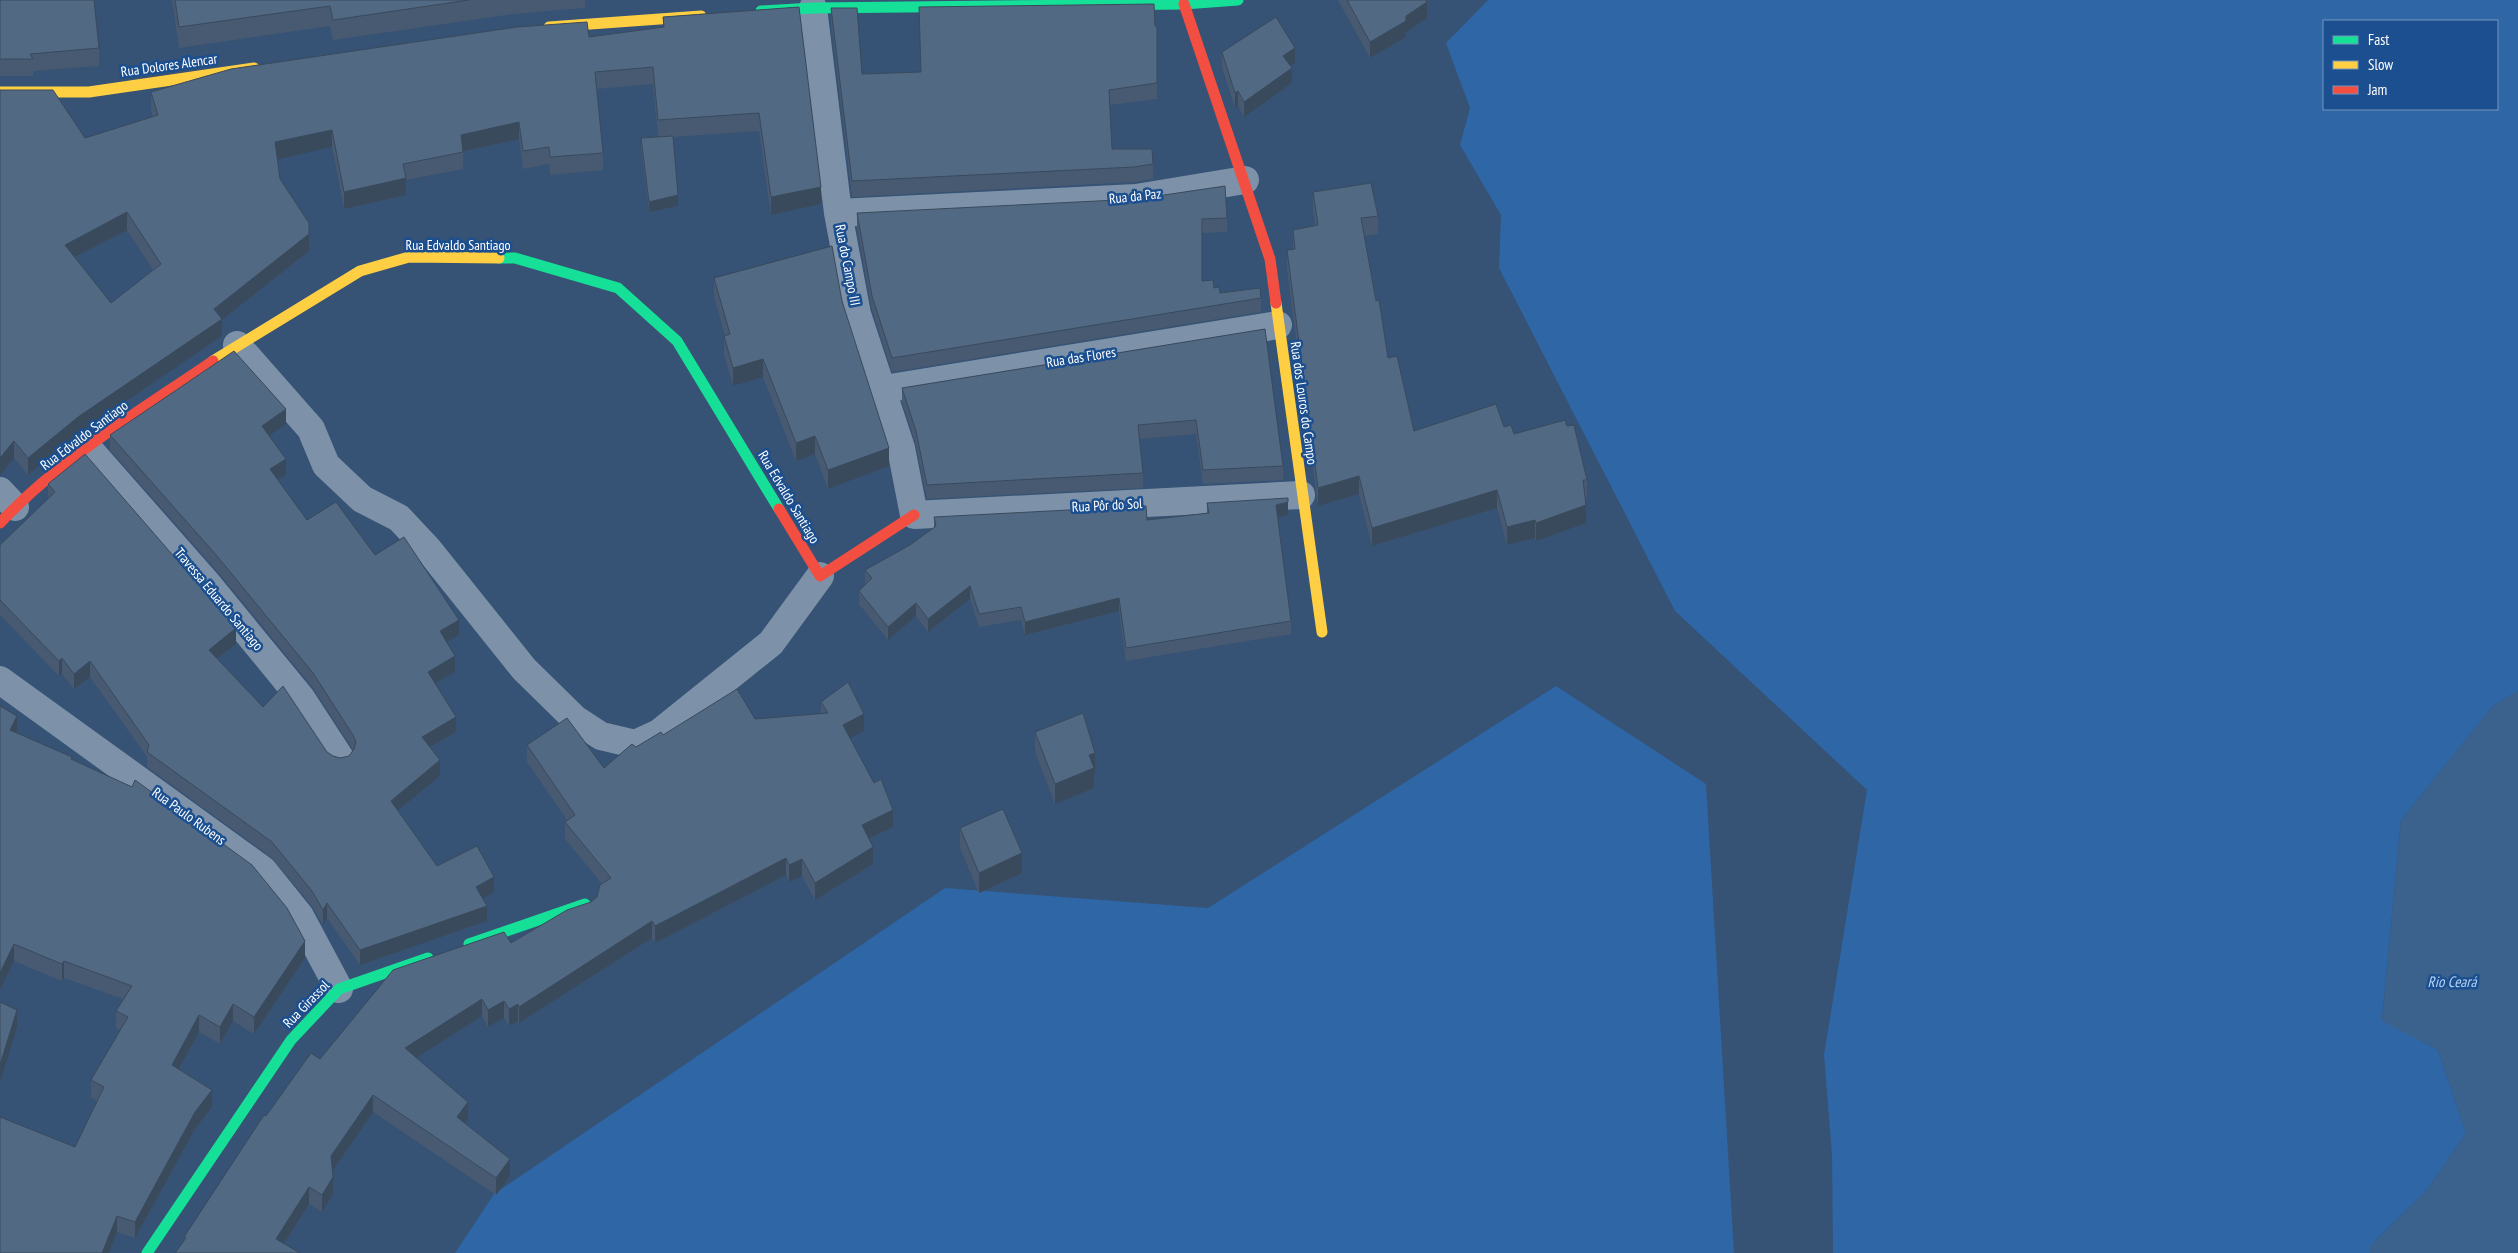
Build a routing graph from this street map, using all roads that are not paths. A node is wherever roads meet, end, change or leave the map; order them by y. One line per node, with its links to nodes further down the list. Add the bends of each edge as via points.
1 (1238, 0): 2 (street)
2 (1184, 4): 3 (street); 9 (street)
3 (813, 8): 4 (street); 10 (street, Rua do Campo III)
4 (753, 12)
5 (714, 15): 6 (street)
6 (535, 28)
7 (264, 66): 8 (street, Rua Dolores Alencar, via 90,92)
8 (0, 92)
9 (1245, 180): 10 (street, Rua da Paz, via 1136,198); 11 (street, Rua dos Louros do Campo, via 1270,259)
10 (838, 213): 13 (street, Rua do Campo III, via 857,314)
11 (1278, 325): 13 (street, Rua das Flores); 15 (street, Rua dos Louros do Campo)
12 (238, 345): 14 (street, Rua Edvaldo Santiago); 18 (street, Rua Edvaldo Santiago, via 360,271 409,257 515,258 618,288 677,341); 18 (street, via 311,428 326,465 362,499 399,518 428,549 524,669 575,718 601,736 636,744 659,733 771,643)
13 (884, 389): 17 (street, Rua do Campo III, via 901,448)
14 (87, 448): 16 (street, Rua Edvaldo Santiago); 21 (street, Travessa Eduardo Santiago, via 205,581 301,698)
15 (1301, 495): 17 (street, Rua Pôr do Sol); 19 (street, Rua dos Louros do Campo)
16 (5, 507)
17 (914, 515): 18 (street)
18 (820, 576)
19 (1322, 632)
20 (0, 680): 25 (street, Rua Paulo Rubens, via 263,870 300,916)
21 (340, 758)
22 (585, 904): 23 (street)
23 (462, 947)
24 (443, 953): 25 (street, Rua Girassol)
25 (340, 989): 26 (street, Rua Girassol, via 291,1040)
26 (147, 1253)

